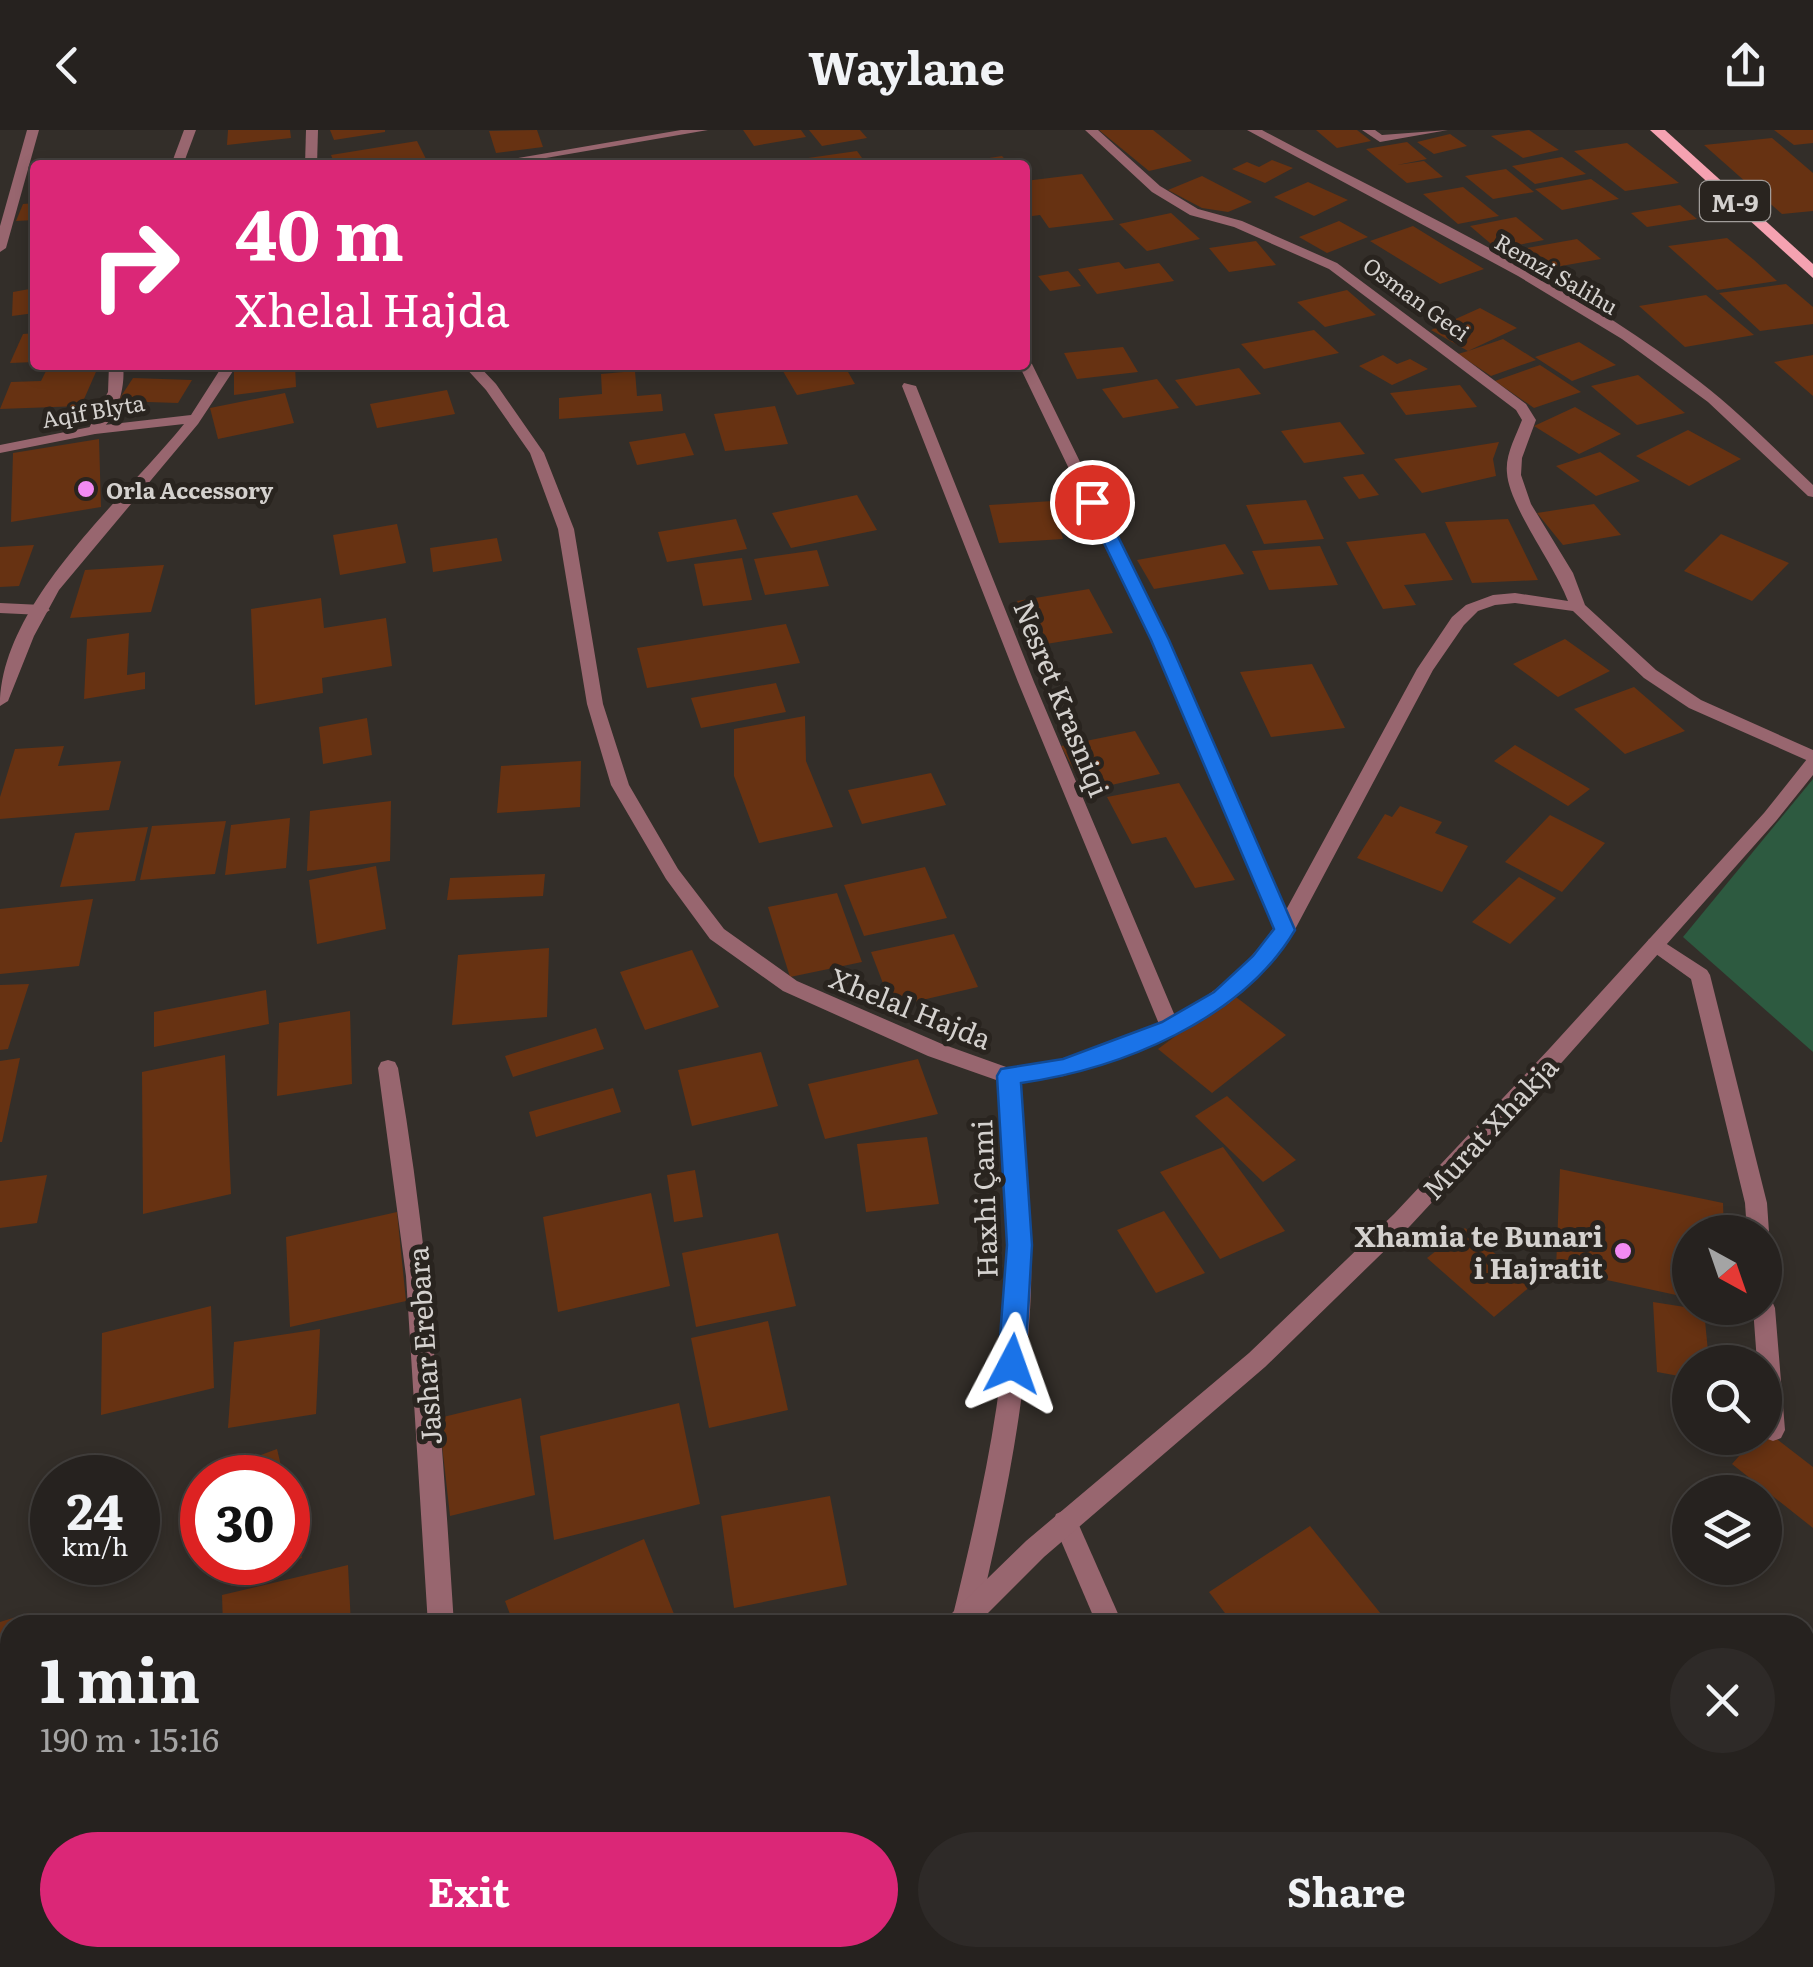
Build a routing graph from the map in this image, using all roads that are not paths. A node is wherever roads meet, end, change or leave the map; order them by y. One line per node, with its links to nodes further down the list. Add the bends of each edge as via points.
1 (33, 130): 13 (street)
2 (190, 130): 10 (street)
3 (312, 130): 11 (street)
4 (702, 130): 12 (street)
5 (1091, 130): 24 (street, Osman Geci, via 1156,189 1194,212 1333,266 1521,407 1529,420 1514,475)
6 (1253, 130): 23 (street, Remzi Salihu, via 1624,334 1680,373)
7 (1368, 130): 8 (street, via 1380,139)
8 (1442, 130)
9 (1657, 130): 14 (main road, M-9)
10 (179, 160)
11 (312, 160)
12 (513, 160)
13 (0, 248)
14 (1813, 273)
15 (117, 370): 21 (street, via 115,398)
16 (227, 370): 20 (street)
17 (475, 370): 33 (street, Xhelal Hajda, via 537,454 549,484 566,529 594,704 620,785 672,874 718,934 790,986)
18 (1028, 370): 29 (street, via 1160,640)
19 (909, 386): 31 (street, Nesret Krasniqi)
20 (194, 419): 21 (street, Aqif Blyta); 26 (street, via 58,579)
21 (94, 430): 22 (street, Aqif Blyta)
22 (0, 449)
23 (1813, 493)
24 (1578, 606): 28 (street, via 1650,674 1695,704); 29 (street, Xhelal Hajda, via 1493,600 1458,621 1425,668)
25 (0, 608): 26 (street)
26 (42, 610): 27 (street)
27 (0, 700)
28 (1813, 760): 30 (street, Murat Xhakja)
29 (1285, 930): 31 (street, Xhelal Hajda, via 1222,998)
30 (1656, 944): 34 (street, via 1700,975); 35 (street, Murat Xhakja, via 1389,1232 1257,1360)
31 (1170, 1028): 33 (street, Xhelal Hajda, via 1064,1068)
32 (388, 1068): 36 (street, Jashar Erebara, via 408,1176 424,1332)
33 (1009, 1076): 37 (street, Haxhi Çami, via 1020,1245 1012,1364 994,1497)
34 (1757, 1215)
35 (1065, 1522): 38 (street, Murat Xhakja); 39 (street)
36 (440, 1615)
37 (963, 1615)
38 (967, 1615)
39 (1106, 1615)

